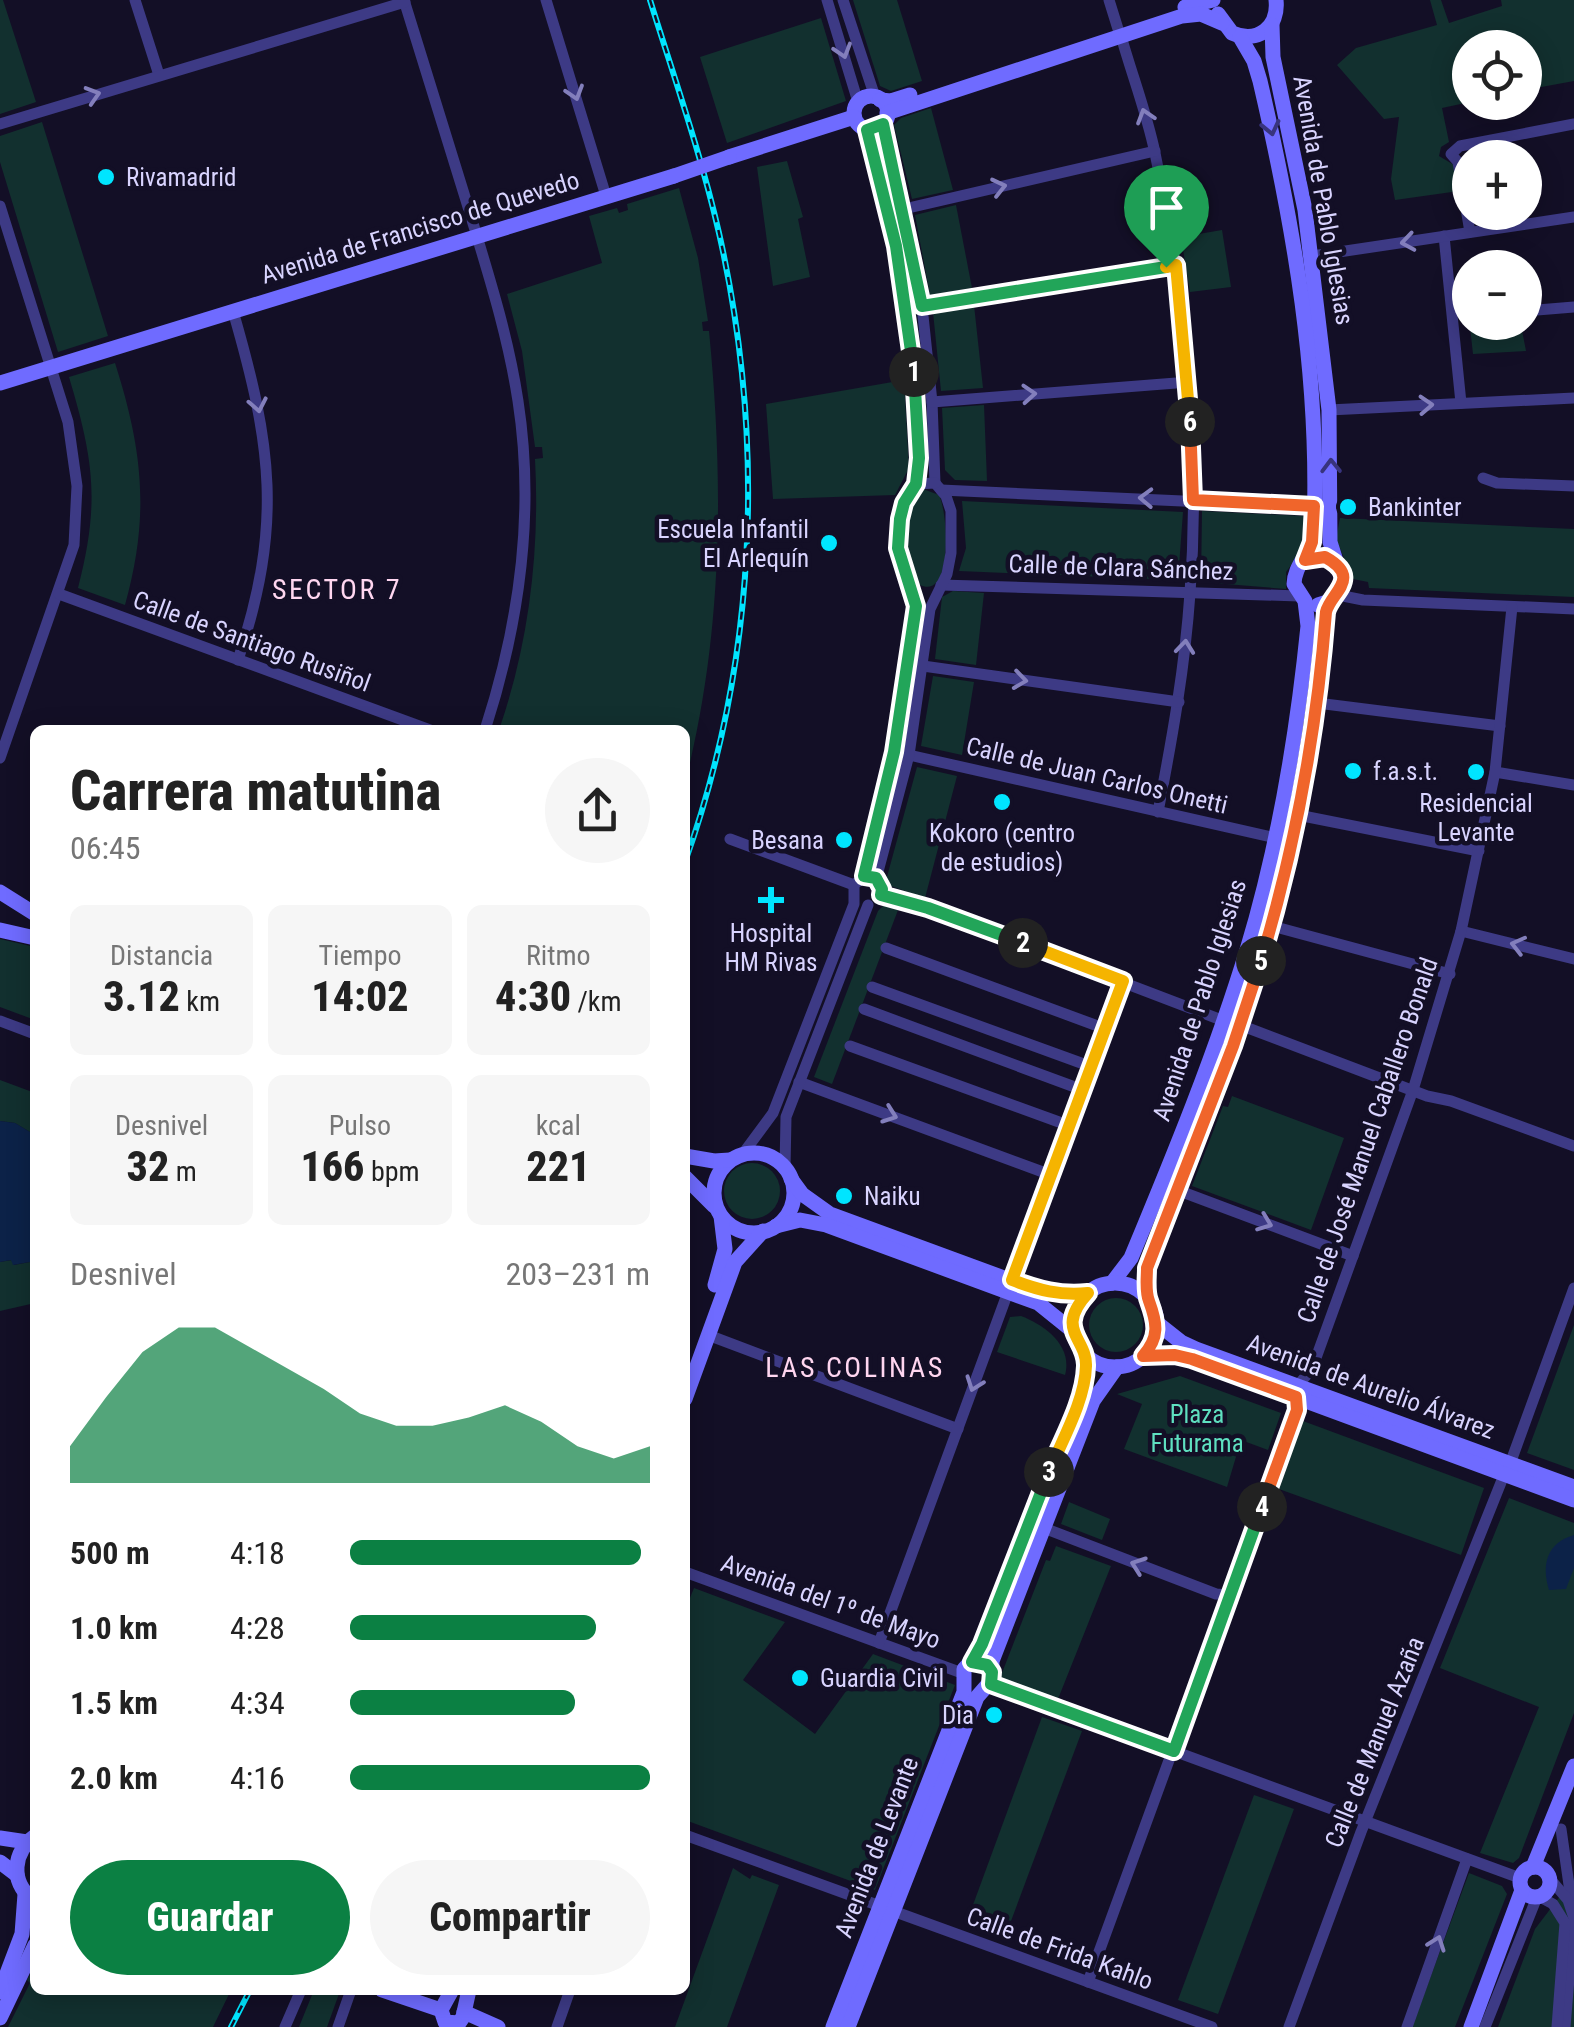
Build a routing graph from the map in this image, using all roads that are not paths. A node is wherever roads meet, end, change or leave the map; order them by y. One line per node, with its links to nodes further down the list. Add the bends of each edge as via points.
1 (136, 0): 12 (street)
2 (546, 0): 19 (street, one-way to 19)
3 (827, 0): 14 (street, one-way to 14)
4 (842, 0): 13 (street)
5 (1109, 0): 10 (street)
6 (1216, 0): 9 (street); 10 (street)
7 (404, 1): 12 (street); 24 (street)
8 (1278, 9): 11 (street, via 1258,36); 26 (street, Avenida de Pablo Iglesias, via 1273,57)
9 (1222, 23): 10 (street, via 1201,14); 11 (street)
10 (1120, 32): 13 (street); 18 (street, one-way to 10)
11 (1240, 36): 44 (street, Avenida de Pablo Iglesias, one-way to 44, via 1260,82 1296,253)
12 (158, 75): 15 (street, one-way to 12)
13 (882, 109): 14 (street, Avenida de Francisco de Quevedo, via 866,97); 17 (street); 21 (street)
14 (856, 110): 17 (street); 19 (street, Avenida de Francisco de Quevedo, bridge)
15 (0, 124)
16 (1574, 124): 23 (street, via 1460,146 1450,154 1458,162)
17 (867, 130): 40 (street, via 908,317)
18 (1155, 151): 21 (street, one-way to 18); 27 (street)
19 (606, 196): 24 (street, Avenida de Francisco de Quevedo)
20 (0, 206): 32 (street)
21 (904, 210): 28 (street)
22 (1574, 216): 23 (street)
23 (1470, 232): 25 (street)
24 (477, 235): 31 (street, Avenida de Francisco de Quevedo); 60 (street, via 504,326 523,452 521,570)
25 (1444, 236): 26 (street, one-way to 26); 37 (street)
26 (1312, 256): 38 (street, Avenida de Pablo Iglesias)
27 (1176, 265): 28 (street); 33 (street)
28 (922, 306): 36 (street)
29 (1574, 306): 30 (street)
30 (1542, 310)
31 (232, 311): 32 (street, Avenida de Francisco de Quevedo); 55 (street, one-way to 55, via 257,401 269,494 260,584)
32 (50, 368): 34 (street, Avenida de Francisco de Quevedo); 50 (street, via 68,422 78,486 74,545)
33 (1189, 382): 36 (street, one-way to 33); 43 (street)
34 (0, 383)
35 (1574, 398): 37 (street)
36 (932, 402): 41 (street)
37 (1461, 404): 38 (street, one-way to 37)
38 (1329, 410): 46 (street, Avenida de Pablo Iglesias, one-way to 38)
39 (1483, 478): 42 (street)
40 (916, 484): 41 (street); 47 (street, via 904,503 898,548)
41 (938, 486): 43 (street, one-way to 41); 48 (street, via 953,527)
42 (1574, 486)
43 (1193, 500): 44 (street); 49 (street)
44 (1314, 506): 45 (street, Avenida de Pablo Iglesias)
45 (1305, 560): 46 (street, via 1318,556); 51 (street, Avenida de Pablo Iglesias, via 1294,577)
46 (1335, 563): 52 (street, Avenida de Pablo Iglesias, via 1342,576)
47 (910, 586): 48 (street, Calle de Clara Sánchez, via 923,597); 71 (street, via 916,606 894,752)
48 (939, 588): 49 (street, Calle de Clara Sánchez); 56 (street)
49 (1190, 592): 51 (street, Calle de Clara Sánchez); 57 (street, one-way to 49)
50 (59, 594): 55 (street, Calle de Santiago Rusiñol); 63 (street)
51 (1302, 599): 52 (street, via 1316,605); 68 (street, Avenida de Pablo Iglesias, via 1308,626 1301,700)
52 (1333, 599): 53 (street); 58 (street, Avenida de Pablo Iglesias)
53 (1512, 606): 54 (street); 61 (street, Calle de José Manuel Caballero Bonald)
54 (1574, 609)
55 (238, 660): 59 (street, Calle de Santiago Rusiñol)
56 (923, 666): 57 (street, one-way to 57); 62 (street)
57 (1179, 702): 66 (street)
58 (1317, 703): 61 (street); 67 (street, Avenida de Pablo Iglesias)
59 (416, 725)
60 (488, 725)
61 (1500, 726): 64 (street, Calle de José Manuel Caballero Bonald)
62 (909, 755): 66 (street, Calle de Juan Carlos Onetti); 71 (street)
63 (0, 758)
64 (1495, 772): 65 (street); 70 (street, Calle de José Manuel Caballero Bonald)
65 (1574, 785)
66 (1158, 812): 68 (street, Calle de Juan Carlos Onetti)
67 (1298, 815): 70 (street); 76 (street, Avenida de Pablo Iglesias)
68 (1276, 838): 87 (street, Avenida de Pablo Iglesias)
69 (730, 839): 71 (street)
70 (1479, 852): 78 (street, Calle de José Manuel Caballero Bonald)
71 (862, 885): 73 (street, via 882,889); 74 (street); 98 (street, via 774,1113)
72 (0, 892): 75 (street)
73 (881, 895): 74 (street); 83 (street)
74 (868, 905): 92 (street)
75 (30, 911)
76 (1272, 926): 82 (street); 87 (street, Avenida de Pablo Iglesias)
77 (0, 930): 79 (street)
78 (1461, 931): 81 (street, one-way to 78); 82 (street, Calle de José Manuel Caballero Bonald)
79 (30, 937)
80 (886, 948): 88 (street)
81 (1574, 959)
82 (1450, 974): 94 (street, Calle de José Manuel Caballero Bonald)
83 (1123, 981): 87 (street); 100 (street)
84 (872, 987): 91 (street)
85 (864, 1009): 93 (street)
86 (0, 1021): 89 (street)
87 (1232, 1023): 94 (street); 102 (street, Avenida de Pablo Iglesias); 106 (street, Avenida de Pablo Iglesias, via 1132,1258)
88 (1095, 1025)
89 (30, 1032)
90 (850, 1046): 95 (street)
91 (1081, 1063)
92 (798, 1082): 99 (street, via 786,1117); 100 (street, one-way to 100)
93 (1072, 1086)
94 (1413, 1090): 96 (street); 105 (street, Calle de José Manuel Caballero Bonald)
95 (1059, 1122)
96 (1574, 1146)
97 (690, 1157): 98 (street)
98 (736, 1157): 99 (street, via 770,1156); 103 (street, via 715,1182)
99 (788, 1173): 104 (street, via 792,1205); 107 (street, via 826,1212)
100 (1051, 1175): 107 (street)
101 (690, 1182): 103 (street)
102 (1177, 1190): 105 (street, one-way to 105); 110 (street, Avenida de Pablo Iglesias, via 1147,1268)
103 (719, 1213): 104 (street, via 740,1230); 116 (street, via 724,1259)
104 (770, 1229): 107 (street, via 800,1220 826,1225); 113 (street, via 735,1262)
105 (1353, 1256): 119 (street, Calle de José Manuel Caballero Bonald, via 1312,1370)
106 (1112, 1283): 109 (street); 110 (street)
107 (1010, 1286): 109 (street); 112 (street); 120 (street, one-way to 120)
108 (1574, 1288): 121 (street, Calle de Manuel Azaña)
109 (1088, 1293): 112 (street, via 1075,1311)
110 (1147, 1299): 111 (street)
111 (1157, 1323): 115 (street); 119 (street, Avenida de Aurelio Álvarez, via 1181,1342)
112 (1074, 1332): 114 (street)
113 (708, 1335): 118 (street); 120 (street)
114 (1086, 1356): 117 (street); 128 (street, Avenida de Levante, via 1080,1396 982,1644)
115 (1143, 1356): 117 (street); 119 (street, Avenida de Aurelio Álvarez, via 1175,1355)
116 (690, 1357)
117 (1116, 1367): 124 (street, Avenida de Levante, via 1093,1401)
118 (690, 1385)
119 (1297, 1391): 121 (street, Avenida de Aurelio Álvarez); 126 (street, Calle de José Manuel Caballero Bonald, via 1297,1410)
120 (958, 1429): 127 (street)
121 (1507, 1470): 122 (street, Avenida de Aurelio Álvarez); 123 (street, Avenida de Aurelio Álvarez); 132 (street, Calle de Manuel Azaña)
122 (1574, 1487)
123 (1574, 1500)
124 (1044, 1528): 126 (street, one-way to 124); 128 (street, Avenida de Levante)
125 (690, 1574): 127 (street, Avenida del 1º de Mayo)
126 (1230, 1595): 129 (street, Calle de José Manuel Caballero Bonald)
127 (879, 1643): 128 (street, Avenida del 1º de Mayo)
128 (977, 1677): 129 (street, Avenida del 1º de Mayo); 144 (street, Avenida de Levante)
129 (1174, 1751): 132 (street, Avenida del 1º de Mayo); 147 (street, Calle de José Manuel Caballero Bonald)
130 (1574, 1766): 140 (street)
131 (1574, 1794): 133 (street)
132 (1366, 1821): 138 (street, Avenida del 1º de Mayo); 162 (street, Calle de Manuel Azaña)
133 (1560, 1829): 140 (street); 145 (street)
134 (690, 1837): 144 (street, Calle de Frida Kahlo)
135 (0, 1838): 136 (street)
136 (30, 1839)
137 (30, 1841): 141 (street)
138 (1467, 1859): 142 (street, Avenida del 1º de Mayo); 163 (street, one-way to 138)
139 (0, 1862): 141 (street)
140 (1544, 1873): 142 (street, via 1548,1890); 142 (street, via 1525,1870); 145 (street)
141 (17, 1875): 143 (street)
142 (1530, 1891): 164 (street); 165 (street); 166 (street, via 1554,1904 1565,1923)
143 (30, 1898): 148 (street)
144 (886, 1908): 147 (street, Calle de Frida Kahlo); 159 (street, Avenida de Levante); 160 (street, Avenida de Levante)
145 (1572, 1910): 167 (street)
146 (30, 1955): 154 (street)
147 (1088, 1982): 161 (street, Calle de Frida Kahlo)
148 (0, 1992)
149 (298, 1995): 155 (street)
150 (349, 1995): 156 (street)
151 (397, 1995): 153 (street)
152 (568, 1995): 158 (street)
153 (455, 2014): 157 (street)
154 (0, 2018)
155 (285, 2027)
156 (338, 2027)
157 (498, 2027)
158 (556, 2027)
159 (832, 2027)
160 (850, 2027)
161 (1212, 2027)
162 (1289, 2027)
163 (1407, 2027)
164 (1471, 2027)
165 (1486, 2027)
166 (1557, 2027)
167 (1565, 2027)

